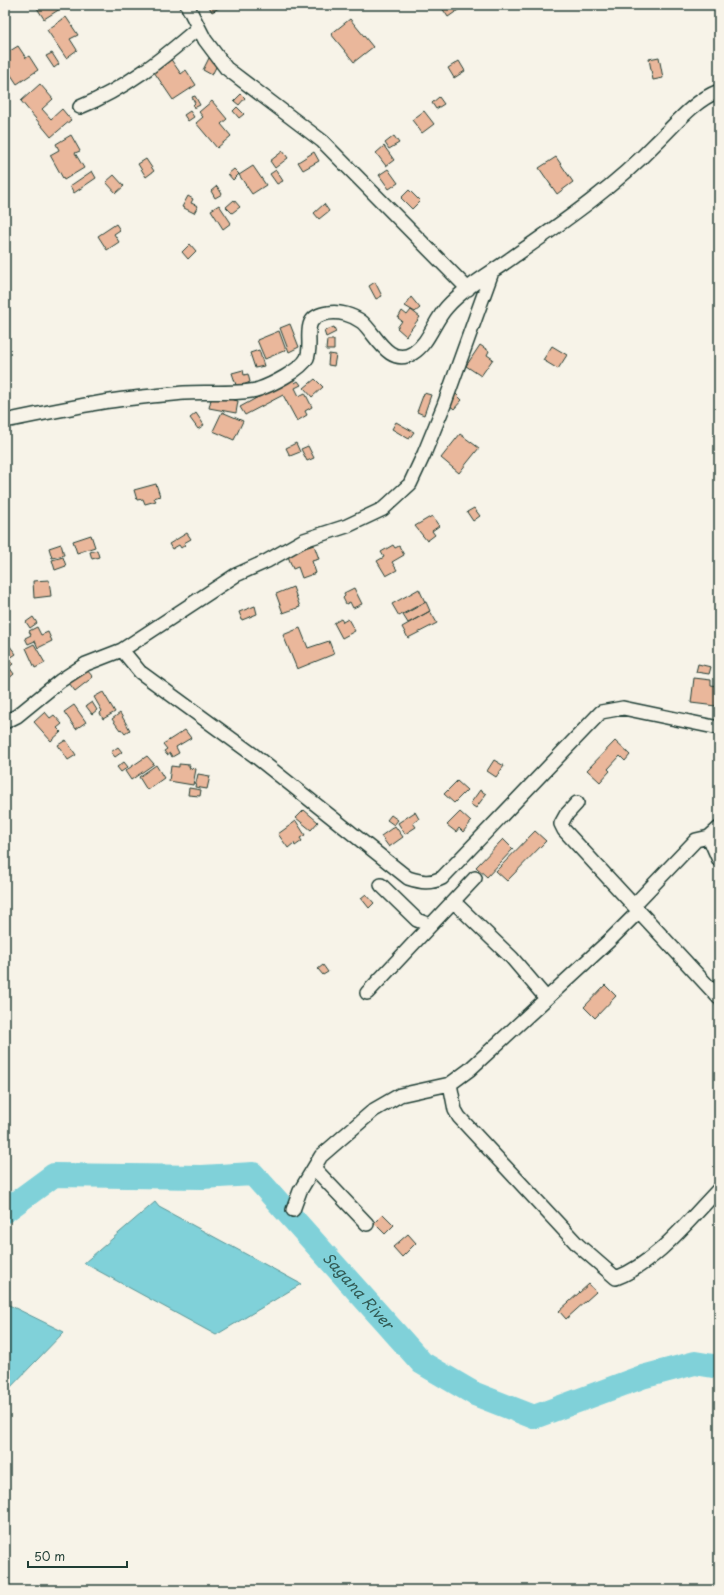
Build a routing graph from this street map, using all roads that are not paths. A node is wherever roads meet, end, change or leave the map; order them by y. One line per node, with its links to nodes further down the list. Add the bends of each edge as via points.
1 (187, 5): 2 (street)
2 (198, 28): 4 (street, via 157,64 104,98); 6 (street, via 226,68 322,141)
3 (719, 91): 5 (street, via 701,99 638,163 614,183)
4 (80, 107)
5 (492, 272): 6 (street); 8 (street, via 444,405 410,484 383,509 347,526 304,540 236,575)
6 (468, 289): 7 (street, via 447,307 419,348 409,355 395,356 387,352 362,322 341,313 330,312 319,315 308,326 307,358 302,364 273,384 255,391 187,392 94,403)
7 (5, 421)
8 (122, 650): 9 (street, via 86,664 60,681 17,716); 10 (street, via 140,672 249,751 408,878 418,881 434,882 442,878 601,712 623,708)
9 (5, 722)
10 (719, 728)
11 (576, 803): 18 (street, via 562,824 564,830)
12 (719, 828): 13 (street)
13 (709, 837): 14 (street); 18 (street, via 696,840)
14 (719, 860)
15 (475, 878): 17 (street)
16 (381, 885): 19 (street, via 417,920)
17 (454, 902): 19 (street); 21 (street, via 512,958)
18 (636, 908): 21 (street, via 611,939); 22 (street)
19 (430, 924): 20 (street)
20 (366, 993)
21 (546, 998): 23 (street, via 469,1070)
22 (719, 998)
23 (450, 1084): 24 (street, via 400,1095 386,1102 321,1156); 25 (street, via 455,1110 459,1117 578,1245 616,1278 631,1272 665,1244)
24 (314, 1168): 26 (street, via 300,1191); 27 (street)
25 (719, 1189)
26 (293, 1210)
27 (367, 1224)

